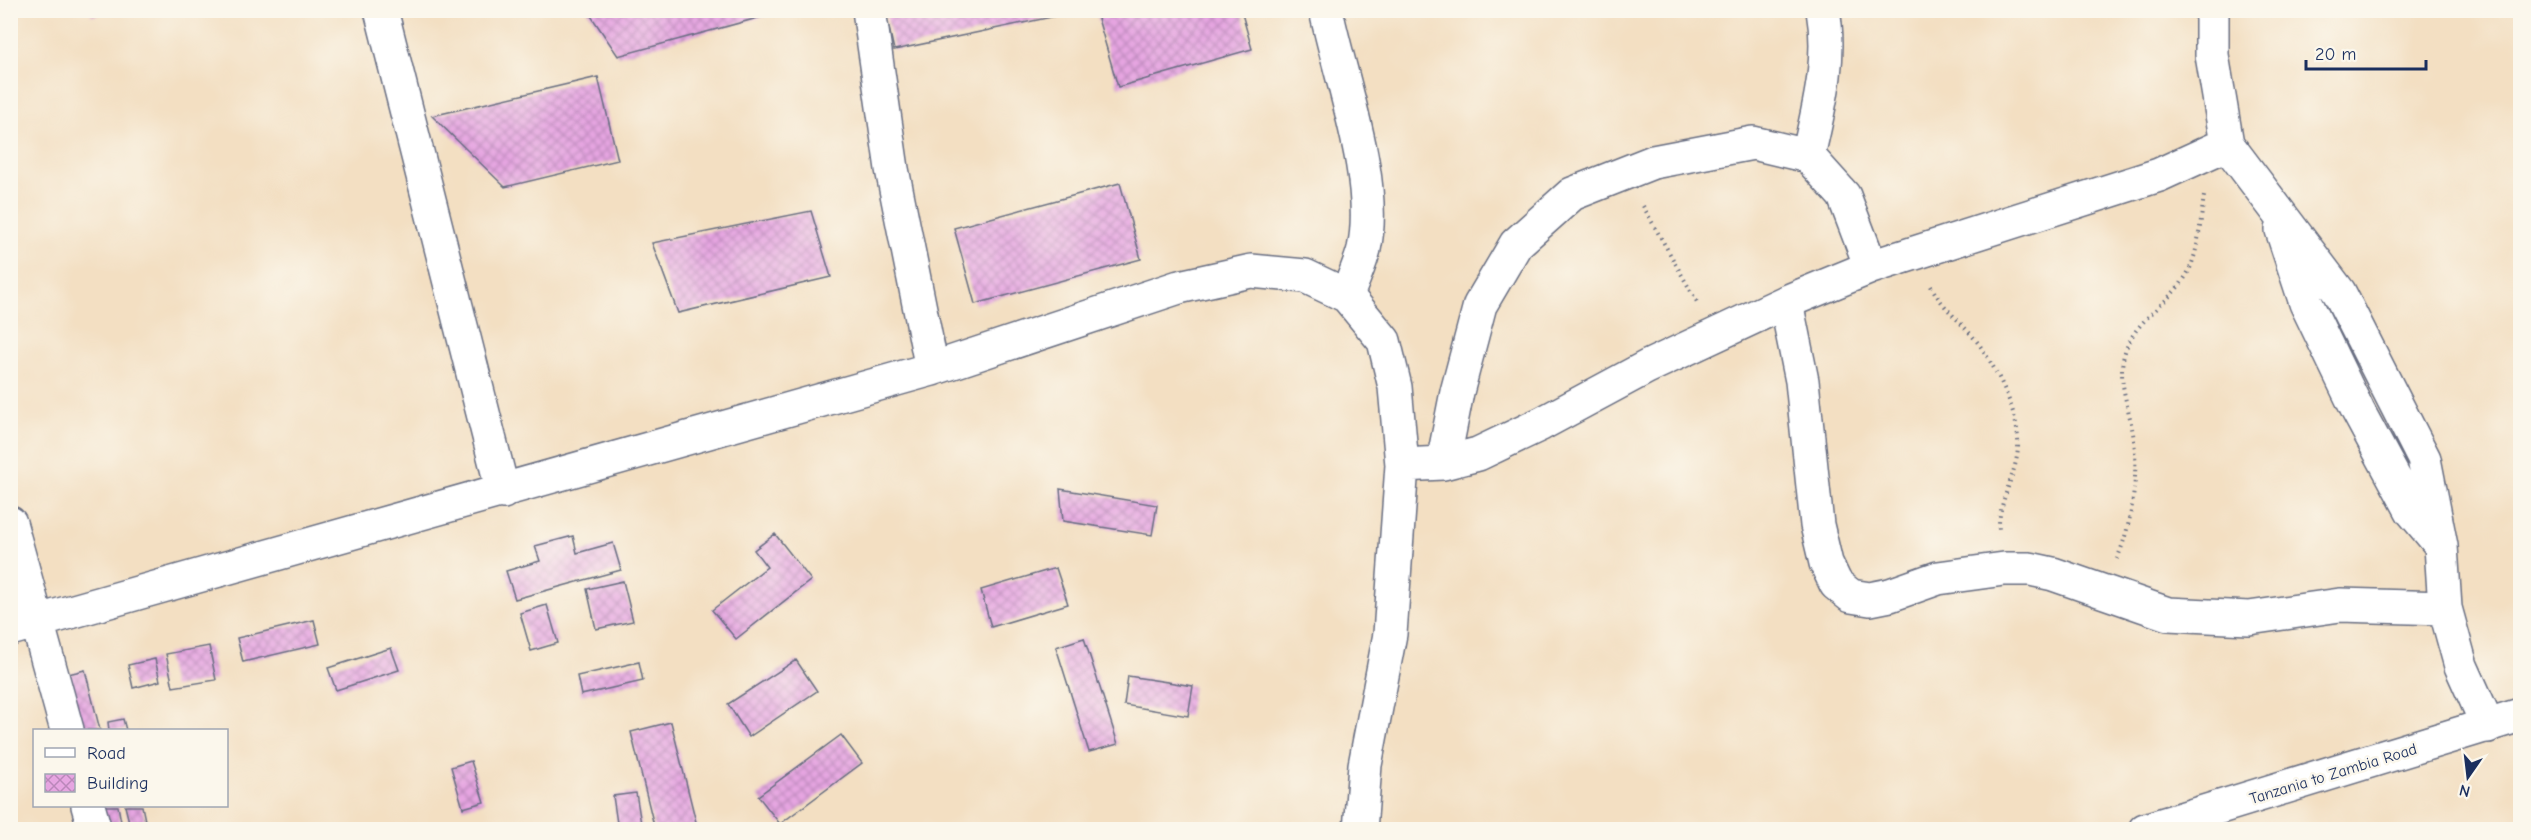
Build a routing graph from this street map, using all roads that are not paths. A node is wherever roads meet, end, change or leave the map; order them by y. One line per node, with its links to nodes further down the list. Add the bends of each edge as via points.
1 (381, 10): 14 (main road)
2 (869, 10): 11 (main road, via 892,169)
3 (1326, 10): 9 (main road, via 1358,142 1368,204 1364,248)
4 (1823, 10): 7 (main road, via 1828,34 1824,88)
5 (2212, 10): 6 (main road)
6 (2219, 147): 8 (main road, via 2159,175); 16 (main road, via 2276,209 2306,303 2336,366 2412,511 2441,546)
7 (1808, 156): 8 (main road, via 1844,196); 12 (main road, via 1753,144 1653,162 1572,194 1516,244 1480,305)
8 (1871, 267): 10 (main road)
9 (1347, 296): 11 (main road, via 1305,276 1251,271 1179,287); 13 (main road, via 1384,341 1395,387)
10 (1786, 302): 12 (main road, via 1714,334 1478,454); 16 (main road, via 1802,381 1817,525 1826,563 1836,584 1851,596 1870,599 1938,578 2030,569 2168,614 2249,618 2340,606)
11 (932, 369): 14 (main road)
12 (1443, 463): 13 (main road)
13 (1402, 465): 23 (main road, via 1390,634 1365,765)
14 (502, 492): 17 (main road)
15 (10, 523): 17 (main road)
16 (2445, 608): 19 (main road, via 2461,666)
17 (24, 626): 20 (main road)
18 (2520, 715): 19 (main road, Tanzania to Zambia Road)
19 (2488, 726): 24 (main road, Tanzania to Zambia Road)
20 (67, 729)
21 (88, 807): 22 (main road)
22 (95, 830)
23 (1360, 830)
24 (2145, 830)

